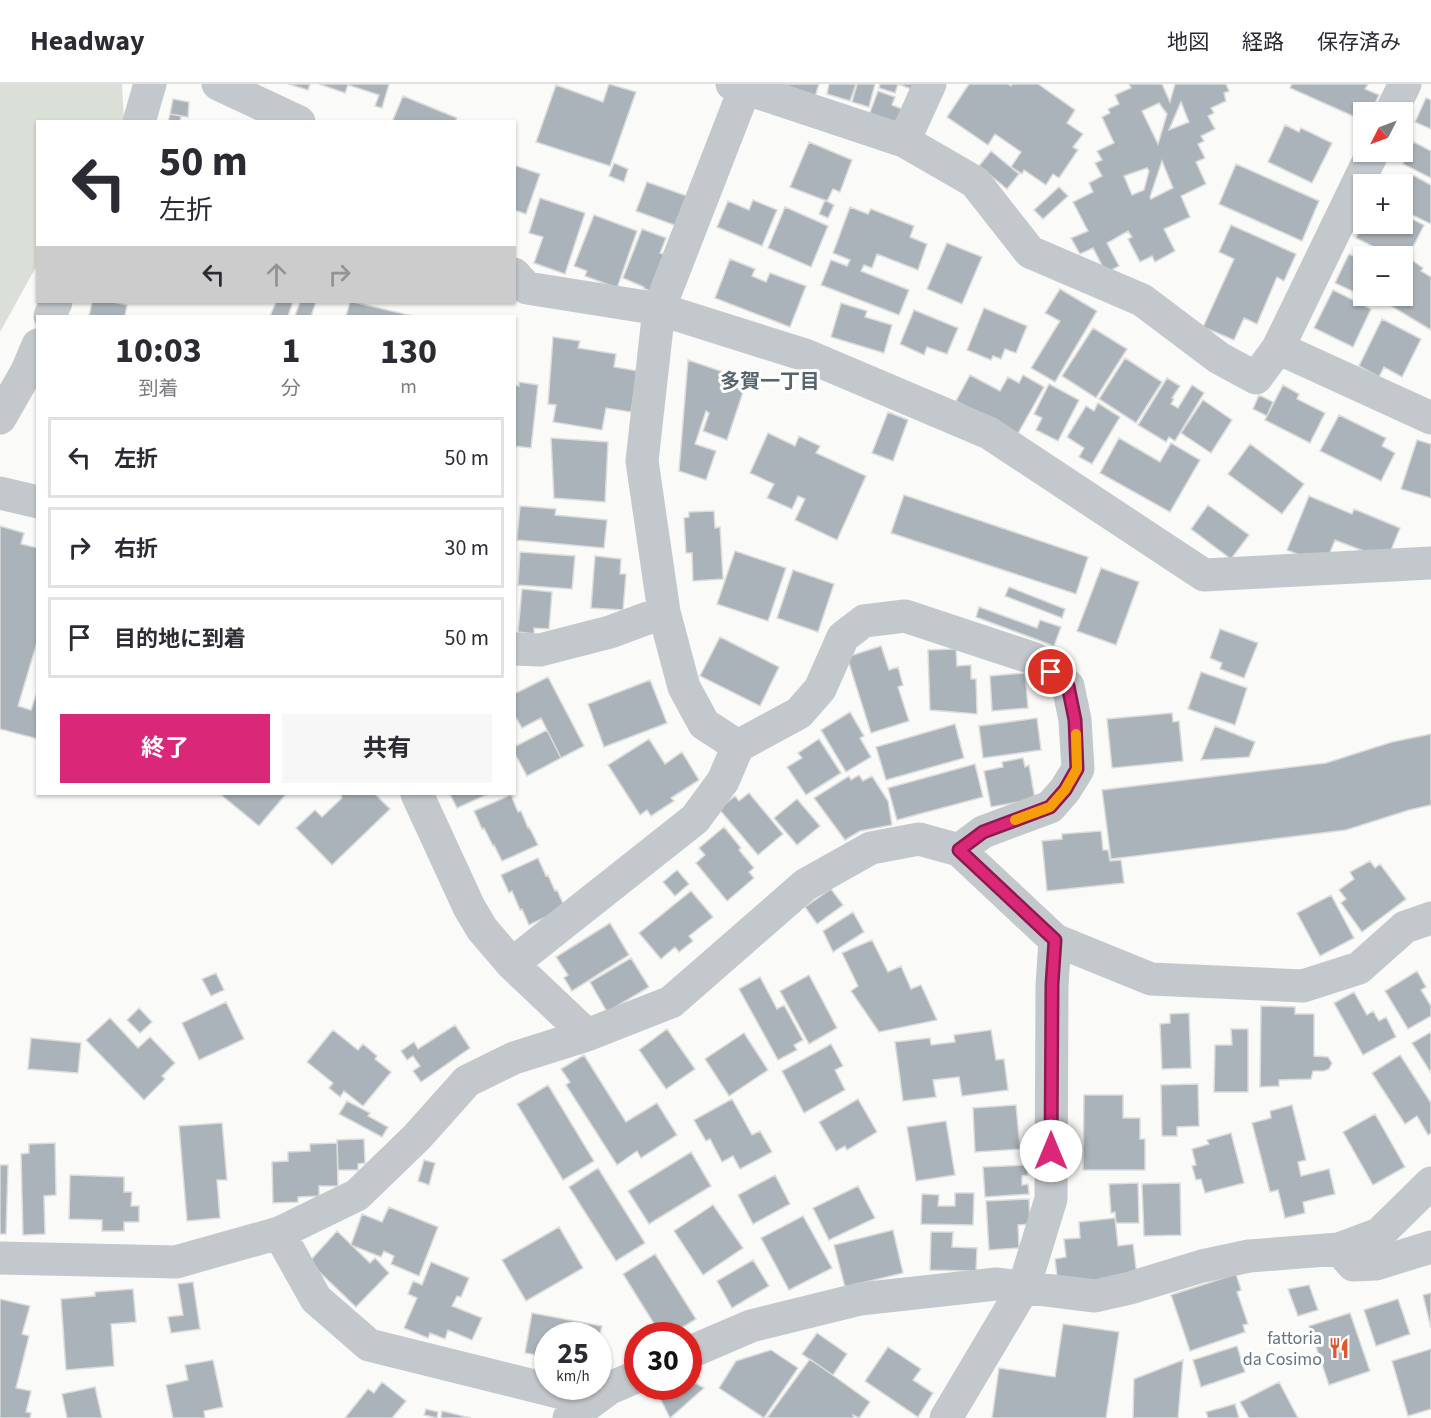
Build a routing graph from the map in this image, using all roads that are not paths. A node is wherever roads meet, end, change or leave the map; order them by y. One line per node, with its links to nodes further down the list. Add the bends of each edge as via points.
1 (150, 84): 7 (street)
2 (218, 84): 8 (street)
3 (930, 84): 9 (street)
4 (1405, 84): 6 (street)
5 (739, 86): 9 (street); 12 (street)
6 (1396, 102)
7 (141, 120)
8 (295, 120)
9 (904, 141): 13 (street, via 975,182 1030,252 1142,300 1220,358 1256,378)
10 (1367, 162): 13 (street)
11 (516, 276): 12 (street, via 527,288)
12 (659, 309): 19 (street, via 805,355 989,432 1203,575); 20 (street, via 642,461)
13 (1278, 348): 16 (street)
14 (36, 350): 15 (street)
15 (0, 418)
16 (1431, 418)
17 (0, 493): 18 (street)
18 (36, 502)
19 (1431, 563)
20 (664, 612): 21 (street, via 610,632 540,650); 22 (street, via 684,687 704,724)
21 (516, 649)
22 (738, 746): 24 (street, via 799,713 820,690 843,637 864,621 905,616 1035,659 1068,686 1075,720 1077,769 1050,807 983,832); 27 (street, via 723,781 695,819)
23 (417, 795): 27 (street, via 469,907)
24 (959, 850): 26 (street); 28 (street, via 919,839 871,848 805,885 671,1002)
25 (1431, 918): 26 (street, via 1406,927 1359,968 1303,986 1151,979)
26 (1055, 940): 34 (street, via 1051,1199)
27 (512, 964): 28 (street)
28 (587, 1035): 30 (street, via 514,1058 467,1081 357,1195)
29 (1431, 1183): 32 (street, via 1379,1234)
30 (279, 1233): 33 (street, via 176,1262); 37 (street, via 316,1299 369,1345 570,1395)
31 (1431, 1247): 32 (street, via 1376,1264 1353,1265)
32 (1339, 1250): 34 (street, via 1249,1256 1095,1296)
33 (0, 1258)
34 (1024, 1287): 35 (street, via 996,1284 860,1299 752,1326); 38 (street)
35 (702, 1347)
36 (624, 1382): 37 (street)
37 (576, 1412)
38 (946, 1418)

